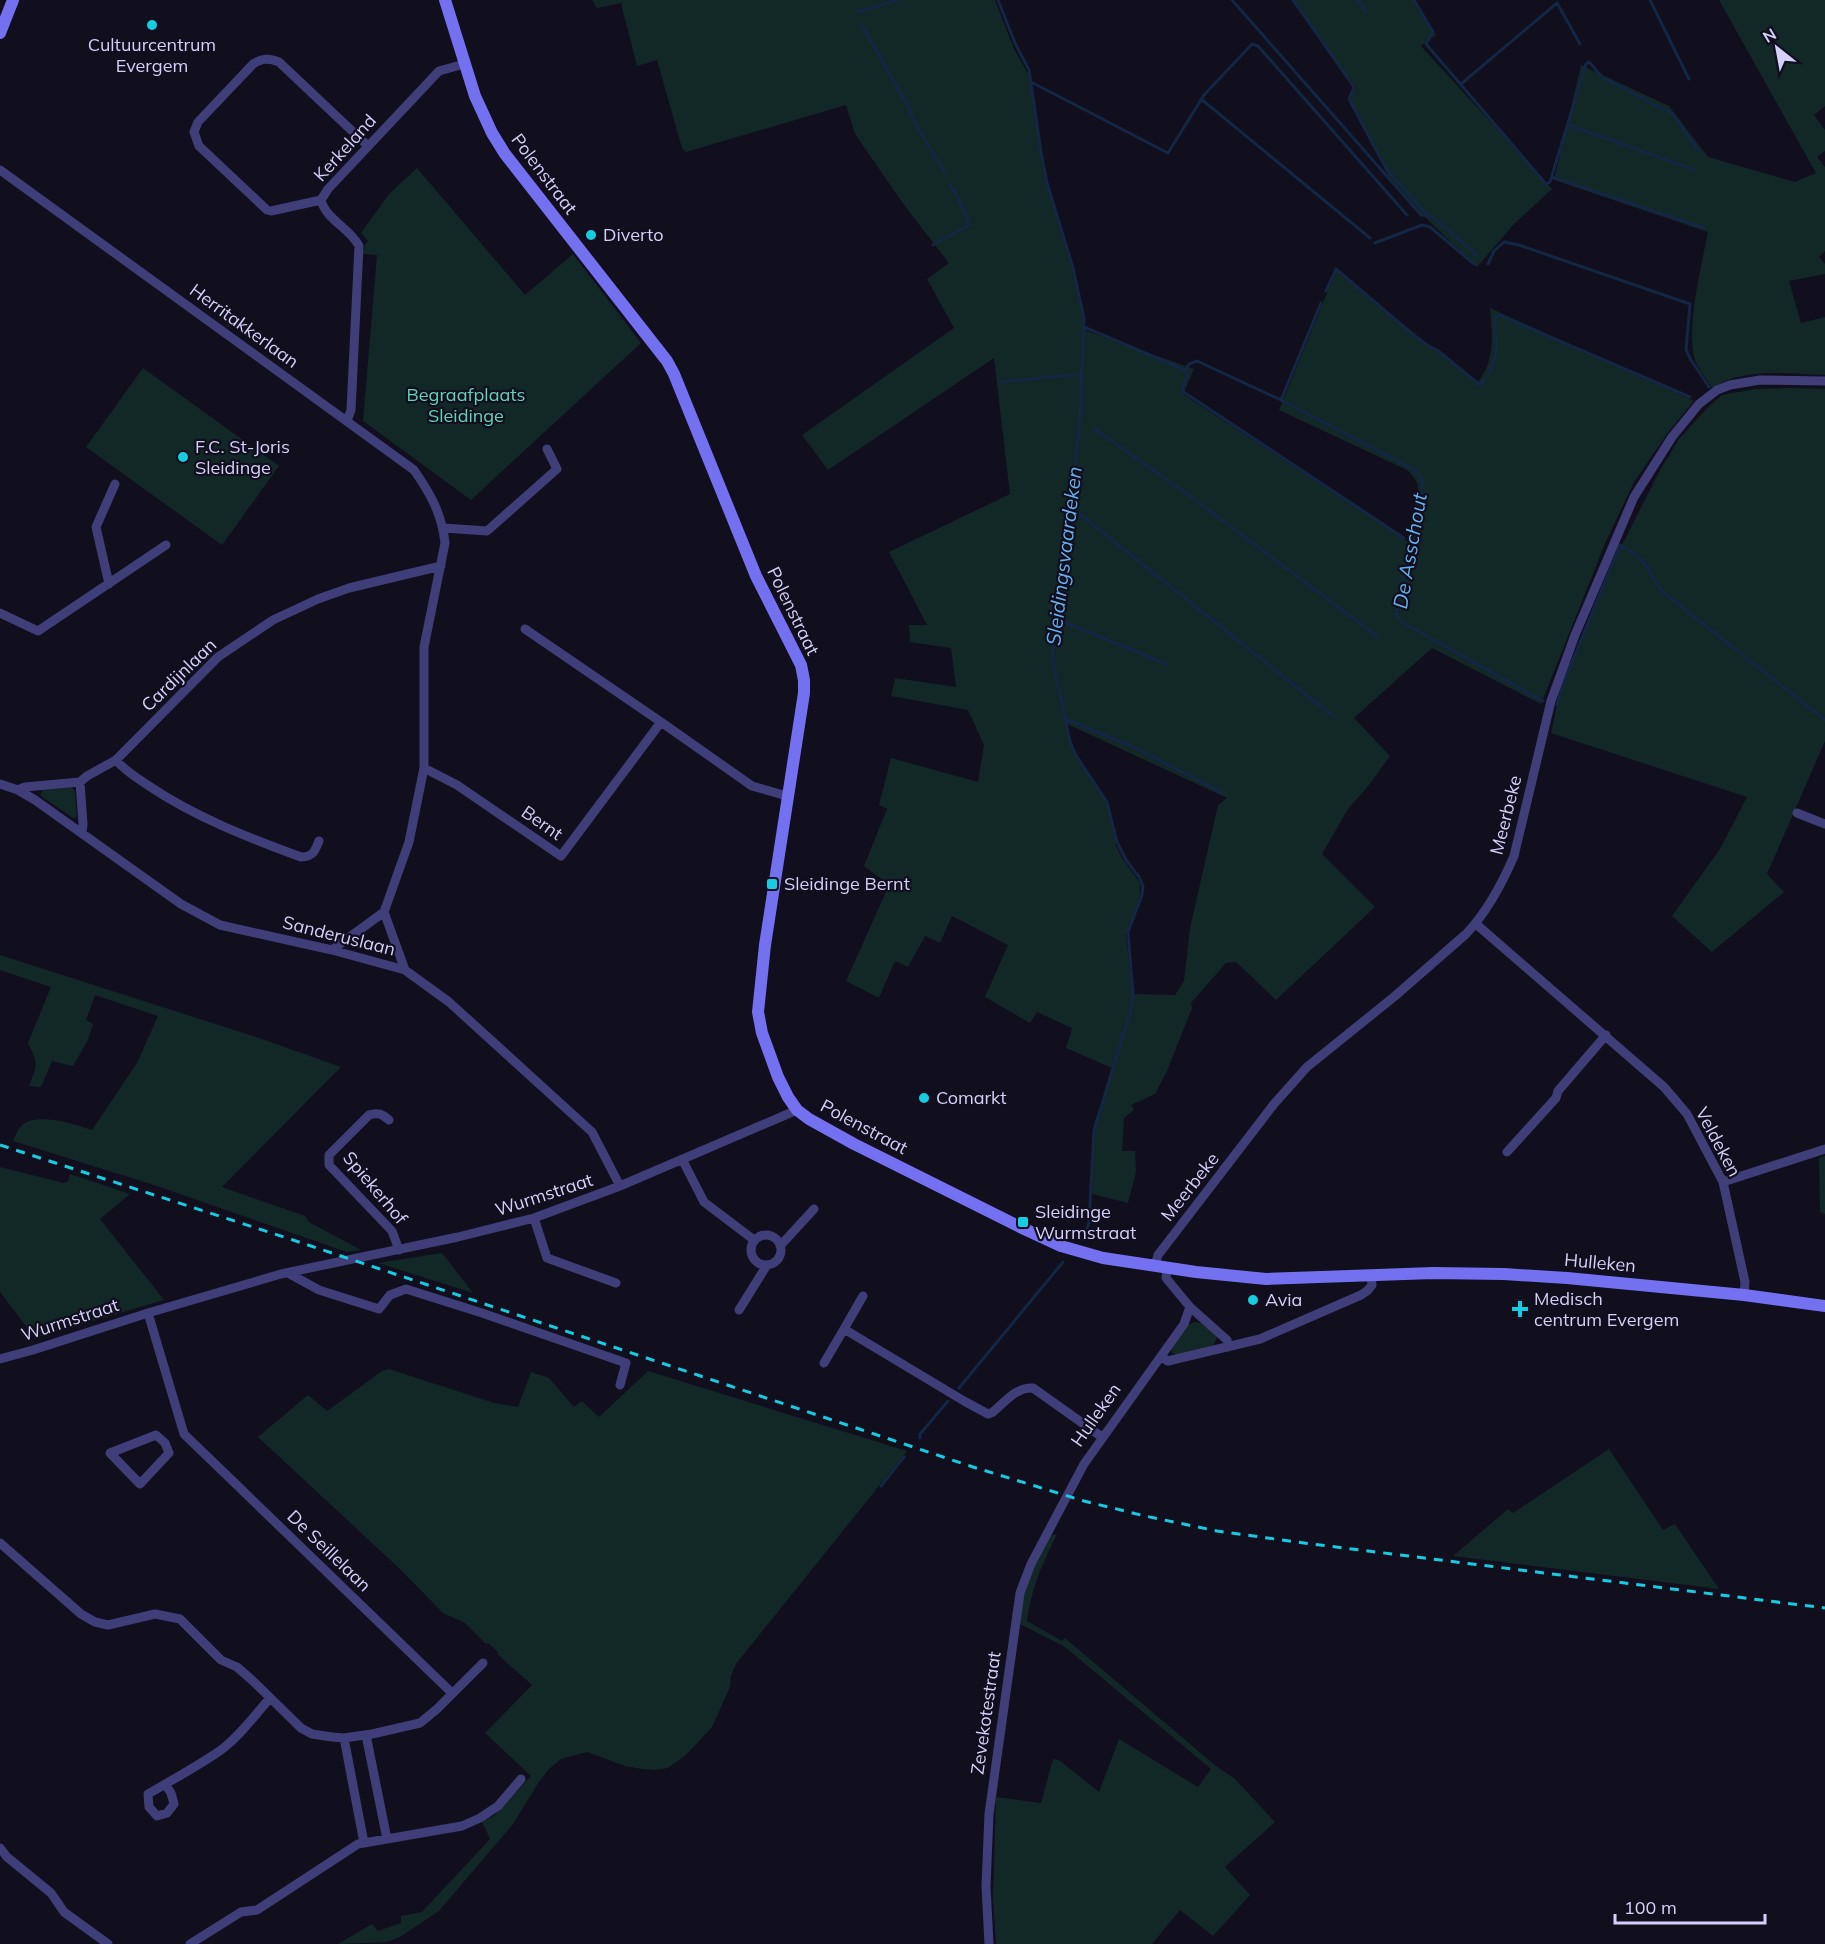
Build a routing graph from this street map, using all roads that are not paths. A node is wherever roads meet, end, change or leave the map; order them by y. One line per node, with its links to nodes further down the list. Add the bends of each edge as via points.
1 (13, 0): 3 (main road)
2 (445, 0): 4 (main road, Polenstraat)
3 (0, 33)
4 (464, 64): 5 (street, Kerkeland, via 439,71); 24 (main road, Polenstraat, via 481,110 510,162 666,361 681,388 756,576 801,665 804,693)
5 (368, 146): 7 (street, Kerkeland); 7 (street, via 279,62 270,59 253,64 198,122 194,132 199,146 267,210)
6 (0, 171): 9 (street, Herritakkerlaan)
7 (321, 200): 9 (street, Kerkeland, via 359,246 351,410)
8 (1825, 381): 30 (street, Meerbeke, via 1760,380 1730,385 1699,404 1672,436 1634,497 1575,636 1551,701 1514,856)
9 (347, 421): 12 (street, Herritakkerlaan, via 414,470 430,494)
10 (547, 449): 12 (street, via 557,469 487,531)
11 (115, 484): 15 (street, via 96,527)
12 (444, 528): 14 (street, Herritakkerlaan)
13 (166, 545): 15 (street)
14 (441, 566): 19 (street, Cardijnlaan, via 349,588 273,620 218,657); 20 (street, Herritakkerlaan, via 424,647)
15 (109, 584): 16 (street, via 38,631)
16 (0, 614)
17 (525, 629): 18 (street)
18 (661, 722): 20 (street, Bernt, via 561,856 458,784); 24 (street, via 752,786)
19 (116, 760): 21 (street, Cardijnlaan); 28 (street, via 164,796 264,843 307,857 313,855)
20 (424, 768): 29 (street, Herritakkerlaan, via 409,842)
21 (80, 782): 23 (street, Cardijnlaan); 27 (street)
22 (0, 784): 23 (street, Sanderuslaan)
23 (18, 790): 27 (street, Sanderuslaan)
24 (787, 796): 34 (main road, Polenstraat, via 758,1012 778,1077)
25 (1797, 813): 26 (street)
26 (1825, 825)
27 (82, 834): 31 (street, Sanderuslaan, via 181,904 220,925)
28 (319, 841)
29 (384, 912): 31 (street); 32 (street)
30 (1476, 924): 33 (street, Veldeken); 48 (street, Meerbeke, via 1295,1080 1158,1255)
31 (332, 950): 32 (street, Sanderuslaan)
32 (405, 970): 40 (street, Sanderuslaan, via 449,1002 592,1132)
33 (1606, 1035): 37 (street); 39 (street, Veldeken, via 1664,1087 1687,1114)
34 (797, 1110): 38 (street, Wurmstraat); 46 (main road, Polenstraat, via 878,1156)
35 (389, 1120): 45 (street, Spiekerhof, via 376,1113 369,1115 329,1155 329,1165 392,1231)
36 (1825, 1149): 39 (street)
37 (1507, 1152)
38 (682, 1159): 40 (street, Wurmstraat); 43 (street, via 704,1202)
39 (1723, 1182): 52 (street, Veldeken, via 1745,1282)
40 (620, 1186): 42 (street, Wurmstraat)
41 (814, 1209): 44 (street)
42 (534, 1218): 45 (street, Wurmstraat); 51 (street, via 547,1258)
43 (754, 1240): 44 (street, via 769,1235); 47 (street, via 753,1257)
44 (780, 1246): 47 (street, via 780,1256)
45 (399, 1250): 49 (street, Wurmstraat)
46 (1073, 1250): 48 (main road, Hulleken)
47 (767, 1265): 56 (street)
48 (1161, 1266): 50 (main road, Hulleken, via 1266,1279); 55 (street)
49 (288, 1273): 57 (street, Wurmstraat); 63 (street, via 319,1290 379,1309 390,1295 406,1289 565,1340 626,1363)
50 (1371, 1276): 52 (main road, Hulleken, via 1504,1274); 59 (street, via 1372,1286 1361,1296 1260,1339)
51 (616, 1283)
52 (1744, 1295): 54 (main road, Hulleken)
53 (863, 1296): 58 (street)
54 (1825, 1306)
55 (1190, 1308): 59 (street, via 1227,1340); 60 (street, Hulleken)
56 (739, 1310)
57 (148, 1313): 61 (street, Wurmstraat); 64 (street, De Seillelaan)
58 (844, 1329): 62 (street); 65 (street, via 982,1412 993,1412 1018,1390 1033,1388)
59 (1228, 1347): 60 (street, via 1168,1361)
60 (1161, 1357): 65 (street, Hulleken)
61 (0, 1359)
62 (824, 1363)
63 (620, 1384)
64 (183, 1434): 66 (street); 70 (street, De Seillelaan)
65 (1102, 1437): 67 (street, Hulleken)
66 (165, 1443): 66 (street, via 156,1435 110,1452 140,1484 169,1453)
67 (1065, 1496): 81 (street, Zevekotestraat, via 1031,1564 1016,1609 988,1823)
68 (0, 1544): 71 (street, via 95,1622 108,1625 155,1614 180,1619 221,1660 237,1667)
69 (483, 1663): 70 (street)
70 (452, 1693): 72 (street, via 420,1723)
71 (270, 1698): 73 (street, via 312,1734); 75 (street, via 222,1749)
72 (366, 1735): 73 (street); 76 (street)
73 (344, 1738): 77 (street)
74 (520, 1779): 76 (street, via 498,1806 462,1827)
75 (165, 1784)
76 (387, 1839): 77 (street)
77 (364, 1843): 80 (street, via 257,1910 241,1912)
78 (0, 1848): 79 (street, via 51,1893 64,1912)
79 (108, 1944)
80 (190, 1944)
81 (989, 1944)

